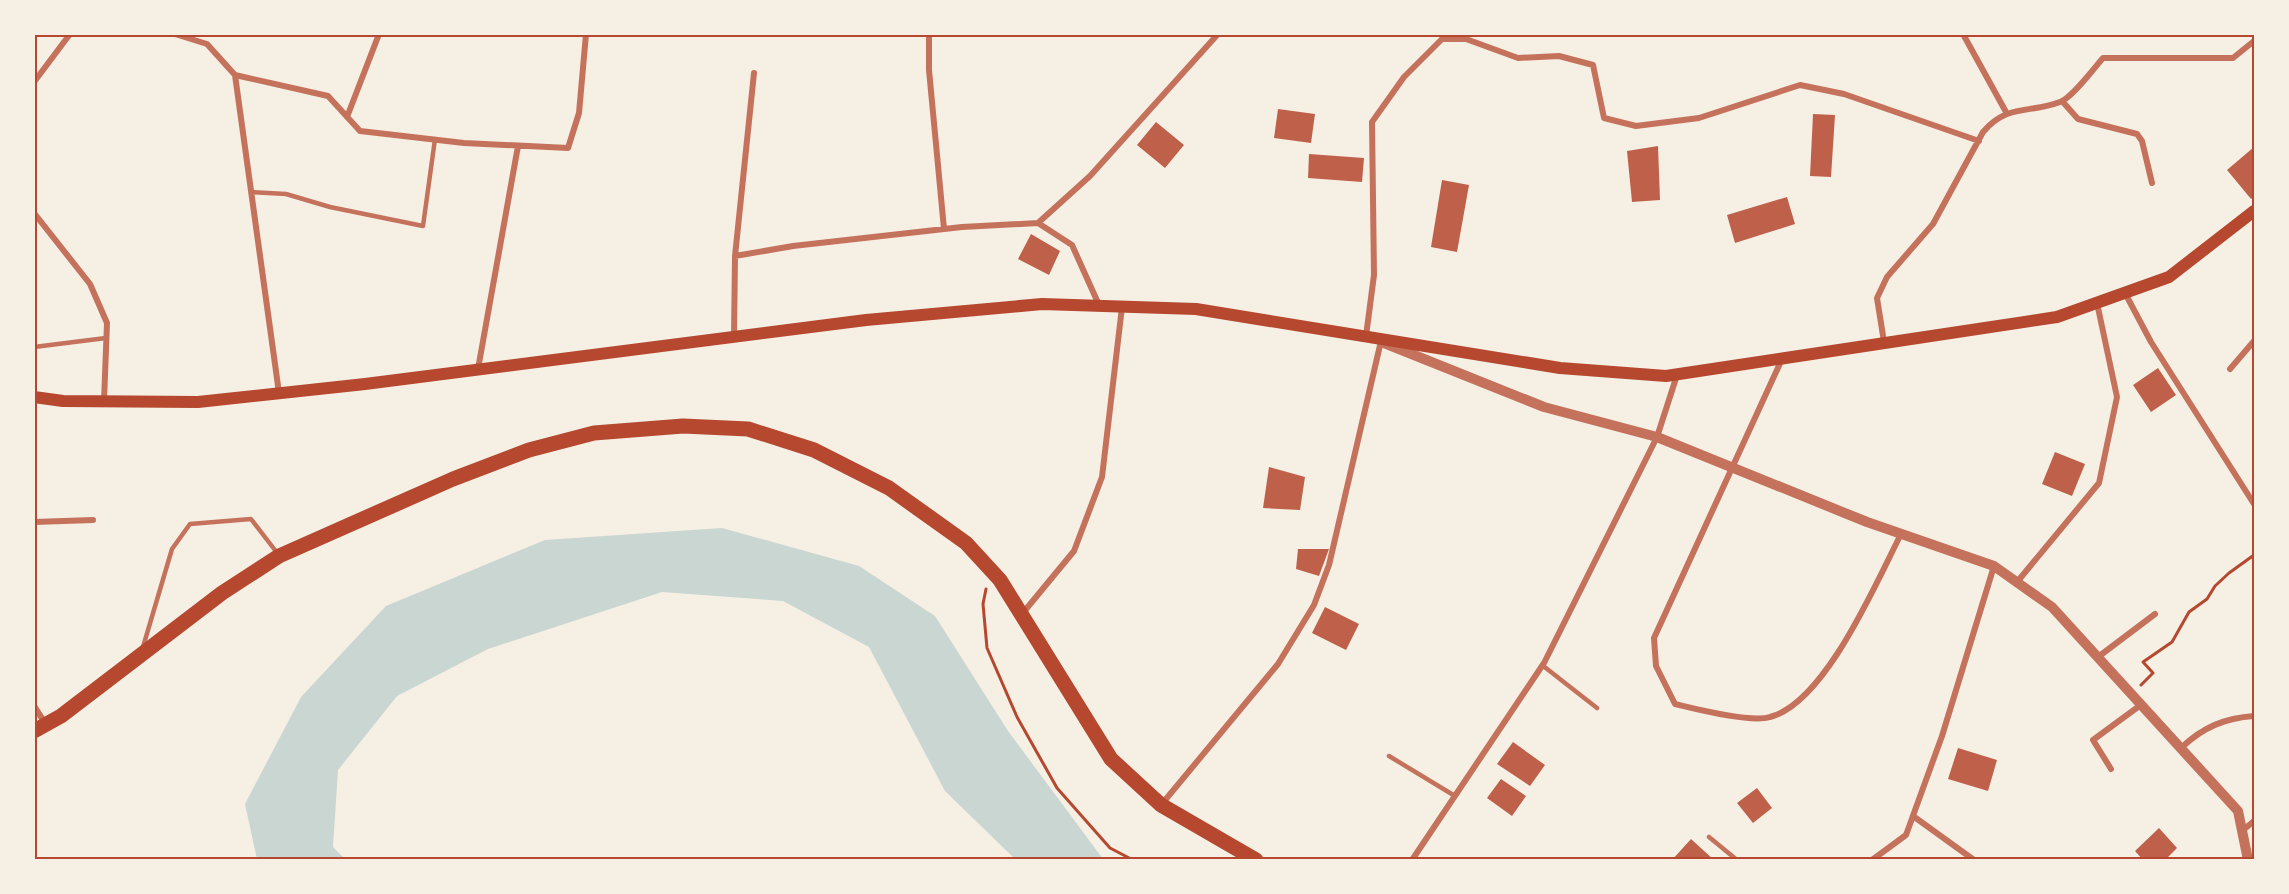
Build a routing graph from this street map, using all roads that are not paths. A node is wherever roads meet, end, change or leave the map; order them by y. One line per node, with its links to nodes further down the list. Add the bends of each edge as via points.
1 (70, 34): 12 (street)
2 (176, 34): 11 (street, via 207,45)
3 (379, 34): 15 (street)
4 (586, 34): 18 (street, via 579,113 568,148)
5 (929, 34): 24 (street)
6 (1218, 34): 23 (street, via 1089,176)
7 (1963, 34): 14 (street)
8 (1444, 37): 17 (street, via 1466,39 1518,58 1559,56 1593,65 1604,118 1636,126 1699,118 1800,85 1844,94); 31 (street, via 1404,77 1372,122 1374,275)
9 (2254, 41): 13 (street, via 2233,58 2103,57)
10 (754, 73): 25 (street)
11 (235, 75): 15 (street, via 328,96); 20 (street)
12 (34, 82)
13 (2062, 101): 14 (street); 19 (street, via 2078,119 2137,134)
14 (2006, 112): 17 (street, via 1993,120)
15 (346, 117): 16 (street, via 360,131)
16 (435, 140): 18 (street); 20 (lane, via 423,226 286,194)
17 (1979, 141): 35 (street, via 1933,224 1887,277 1876,298)
18 (518, 146): 38 (street)
19 (2152, 183)
20 (251, 192): 41 (street)
21 (2254, 211): 26 (main road, via 2169,277)
22 (34, 213): 32 (street, via 90,284 107,323)
23 (1038, 223): 24 (street); 28 (street, via 1071,245)
24 (944, 229): 25 (street)
25 (735, 256): 30 (street)
26 (2125, 293): 27 (main road); 46 (street, via 2151,342)
27 (2097, 303): 35 (main road, via 2057,317); 52 (street, via 2117,397 2099,483)
28 (1099, 305): 29 (main road); 30 (main road, via 1030,305)
29 (1122, 307): 31 (main road, via 1196,309); 54 (street, via 1102,477 1074,551)
30 (734, 336): 38 (main road)
31 (1366, 337): 33 (main road)
32 (106, 338): 36 (lane); 43 (street)
33 (1381, 341): 40 (main road, via 1560,368); 44 (street, via 1544,407); 67 (street, via 1329,565 1314,605 1278,664)
34 (2254, 341): 39 (street)
35 (1884, 344): 37 (main road)
36 (34, 346)
37 (1782, 359): 40 (main road); 45 (street)
38 (478, 369): 41 (main road)
39 (2230, 369)
40 (1678, 374): 44 (street)
41 (279, 393): 43 (main road, via 198,402)
42 (34, 397): 43 (main road)
43 (104, 401)
44 (1657, 437): 45 (street); 57 (street)
45 (1732, 467): 49 (street); 49 (street, via 1654,638 1656,666 1675,704 1707,712 1768,718 1790,710 1808,694 1854,626)
46 (2254, 504)
47 (93, 520): 48 (street)
48 (34, 522)
49 (1901, 534): 51 (street)
50 (279, 556): 54 (main road, via 529,450 594,434 683,426 748,429 814,450 889,489 966,543); 55 (main road, via 222,593); 55 (lane, via 251,519 190,524 172,549)
51 (1994, 566): 52 (street); 68 (street)
52 (2017, 582): 56 (street, via 2052,607)
53 (2155, 614): 56 (street)
54 (1021, 615): 67 (main road, via 1111,759)
55 (141, 655): 62 (main road)
56 (2098, 657): 58 (street)
57 (1542, 665): 60 (lane); 66 (street)
58 (2142, 704): 63 (street); 65 (street, via 2093,740)
59 (34, 706): 62 (street)
60 (1597, 708)
61 (2254, 716): 63 (street, via 2230,717 2198,732)
62 (40, 728)
63 (2181, 747): 70 (street, via 2238,811)
64 (1389, 756): 66 (lane)
65 (2111, 769)
66 (1455, 796): 73 (street)
67 (1161, 805): 72 (main road)
68 (1913, 816): 75 (street, via 1906,835); 76 (street)
69 (2254, 821): 70 (street)
70 (2242, 831): 77 (street)
71 (1709, 837): 74 (lane)
72 (1256, 860)
73 (1412, 860)
74 (1737, 860)
75 (1872, 860)
76 (1974, 860)
77 (2248, 860)

